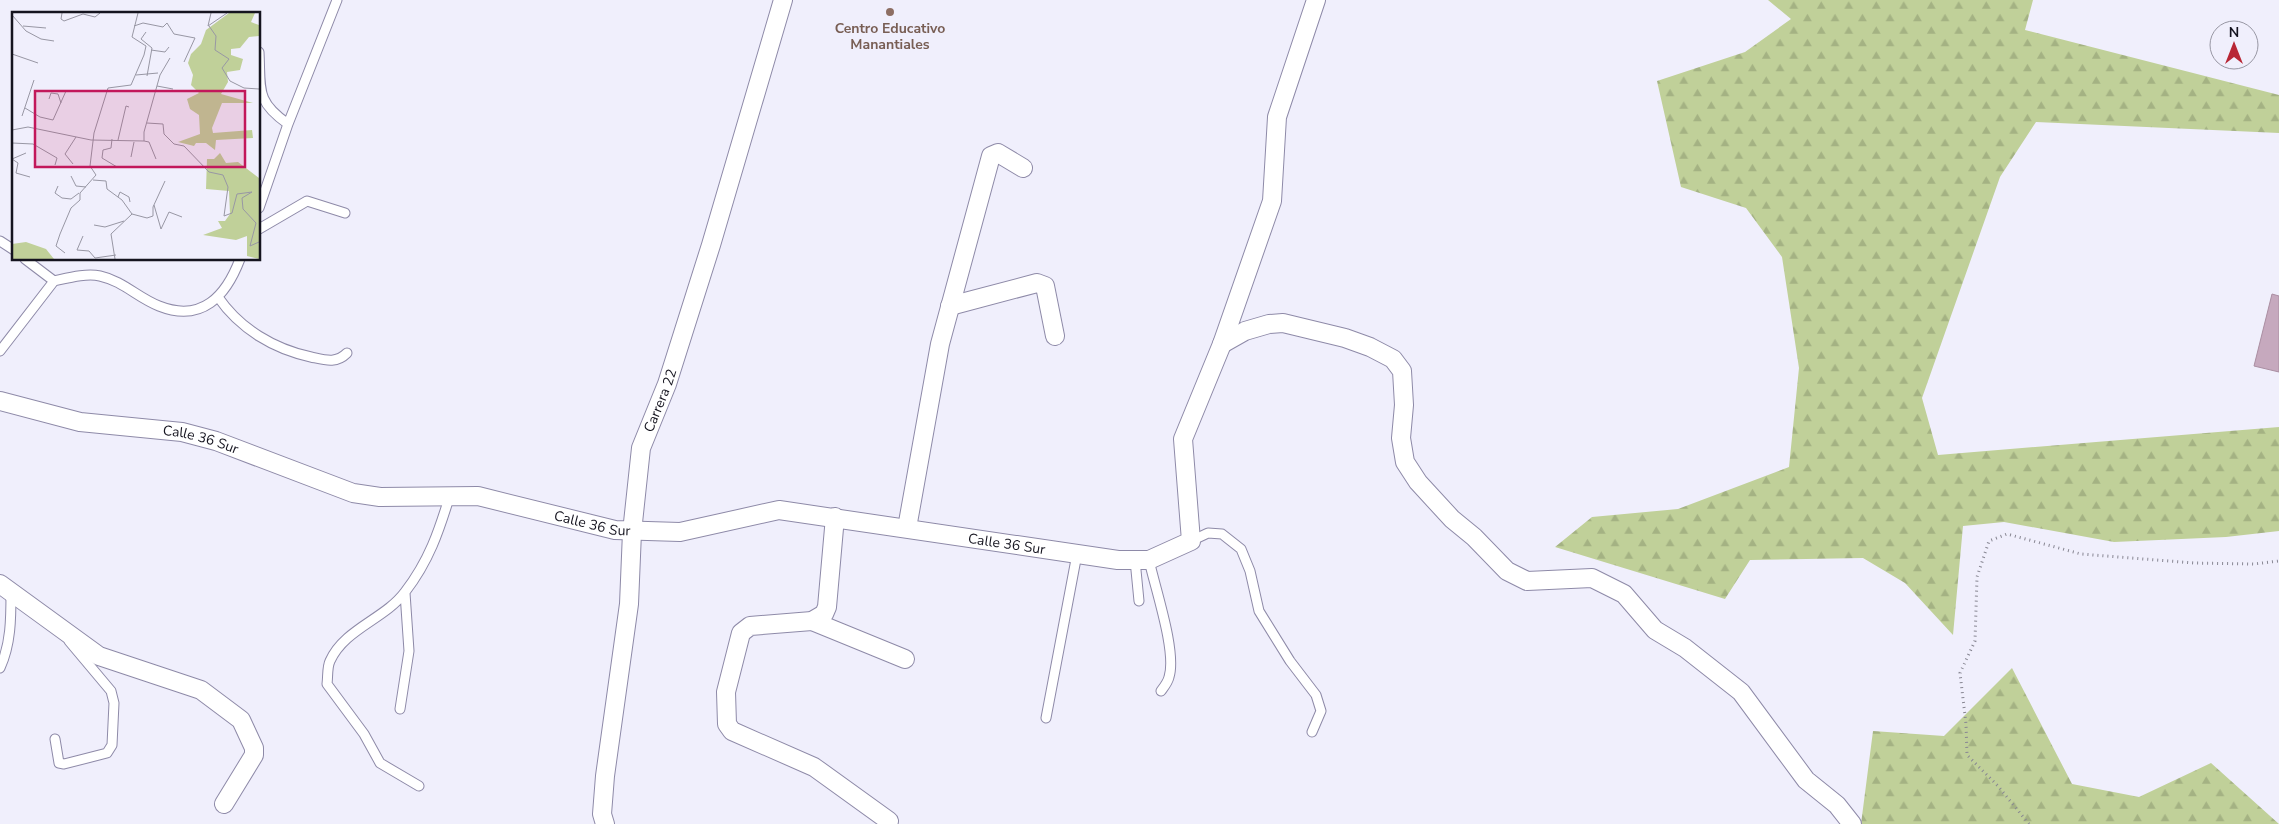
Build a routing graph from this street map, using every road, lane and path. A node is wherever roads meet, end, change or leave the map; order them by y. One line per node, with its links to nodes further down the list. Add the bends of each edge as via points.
1 (338, 0): 5 (lane)
2 (783, 0): 25 (street, Carrera 22, via 670,375 642,448)
3 (1316, 0): 18 (street, via 1277,117 1272,201)
4 (260, 68): 5 (lane, via 262,99 271,113)
5 (288, 124): 7 (lane)
6 (1023, 168): 16 (street, via 998,153 991,156)
7 (260, 205)
8 (345, 213): 9 (lane, via 307,201)
9 (260, 228)
10 (0, 241): 11 (lane)
11 (12, 249)
12 (26, 260): 14 (lane)
13 (240, 260): 15 (lane, via 232,281)
14 (54, 281): 15 (lane, via 99,276 122,284 158,306 177,311 200,309); 19 (lane)
15 (218, 297): 20 (lane, via 229,313 248,330 288,352 329,361 340,359)
16 (950, 306): 17 (street, via 1037,283 1045,286); 24 (street, via 940,344)
17 (1055, 336)
18 (1222, 344): 26 (street, via 1183,439); 46 (street, via 1245,331 1282,323 1345,338 1393,359 1402,371 1405,462 1418,482 1452,519 1507,572 1527,581 1592,578 1624,594 1655,630 1685,648 1741,692 1806,780 1837,805)
19 (0, 351)
20 (347, 353)
21 (0, 401): 22 (street, Calle 36 Sur, via 80,422 182,432 216,441 353,493 380,497)
22 (450, 495): 25 (street, Calle 36 Sur, via 494,499); 31 (lane, via 436,541)
23 (835, 517): 24 (street, Calle 36 Sur); 25 (street, Calle 36 Sur, via 779,510 680,532); 33 (street, via 827,608 824,614)
24 (907, 528): 27 (street, Calle 36 Sur)
25 (632, 532): 44 (street, Carrera 22, via 629,604 605,776)
26 (1191, 541): 28 (street); 40 (lane, via 1208,534 1222,534 1241,550 1250,571 1259,611 1290,661 1316,694 1321,712)
27 (1077, 554): 28 (street, Calle 36 Sur); 39 (lane)
28 (1142, 560): 32 (lane); 37 (lane, via 1169,643 1171,670)
29 (2279, 560): 47 (path, via 2254,564 2194,564 2081,554 2007,534 1989,541 1976,577 1975,641 1960,673 1967,755)
30 (6, 588): 34 (street); 36 (lane, via 12,619 7,653)
31 (405, 593): 38 (lane, via 410,652); 42 (lane, via 380,617 349,636 330,662 327,684 364,734 380,763)
32 (1139, 601)
33 (812, 620): 35 (street); 45 (street, via 750,626 741,633 726,692 728,724 732,731 814,767)
34 (56, 625): 41 (lane, via 111,691 114,703 112,745 107,753 59,763); 43 (street, via 99,656 201,690 241,720 254,755)
35 (905, 660)
36 (0, 668)
37 (1162, 691)
38 (400, 708)
39 (1046, 718)
40 (1312, 732)
41 (55, 738)
42 (419, 786)
43 (224, 804)
44 (603, 819)
45 (889, 821)
46 (1852, 824)
47 (2029, 824)

